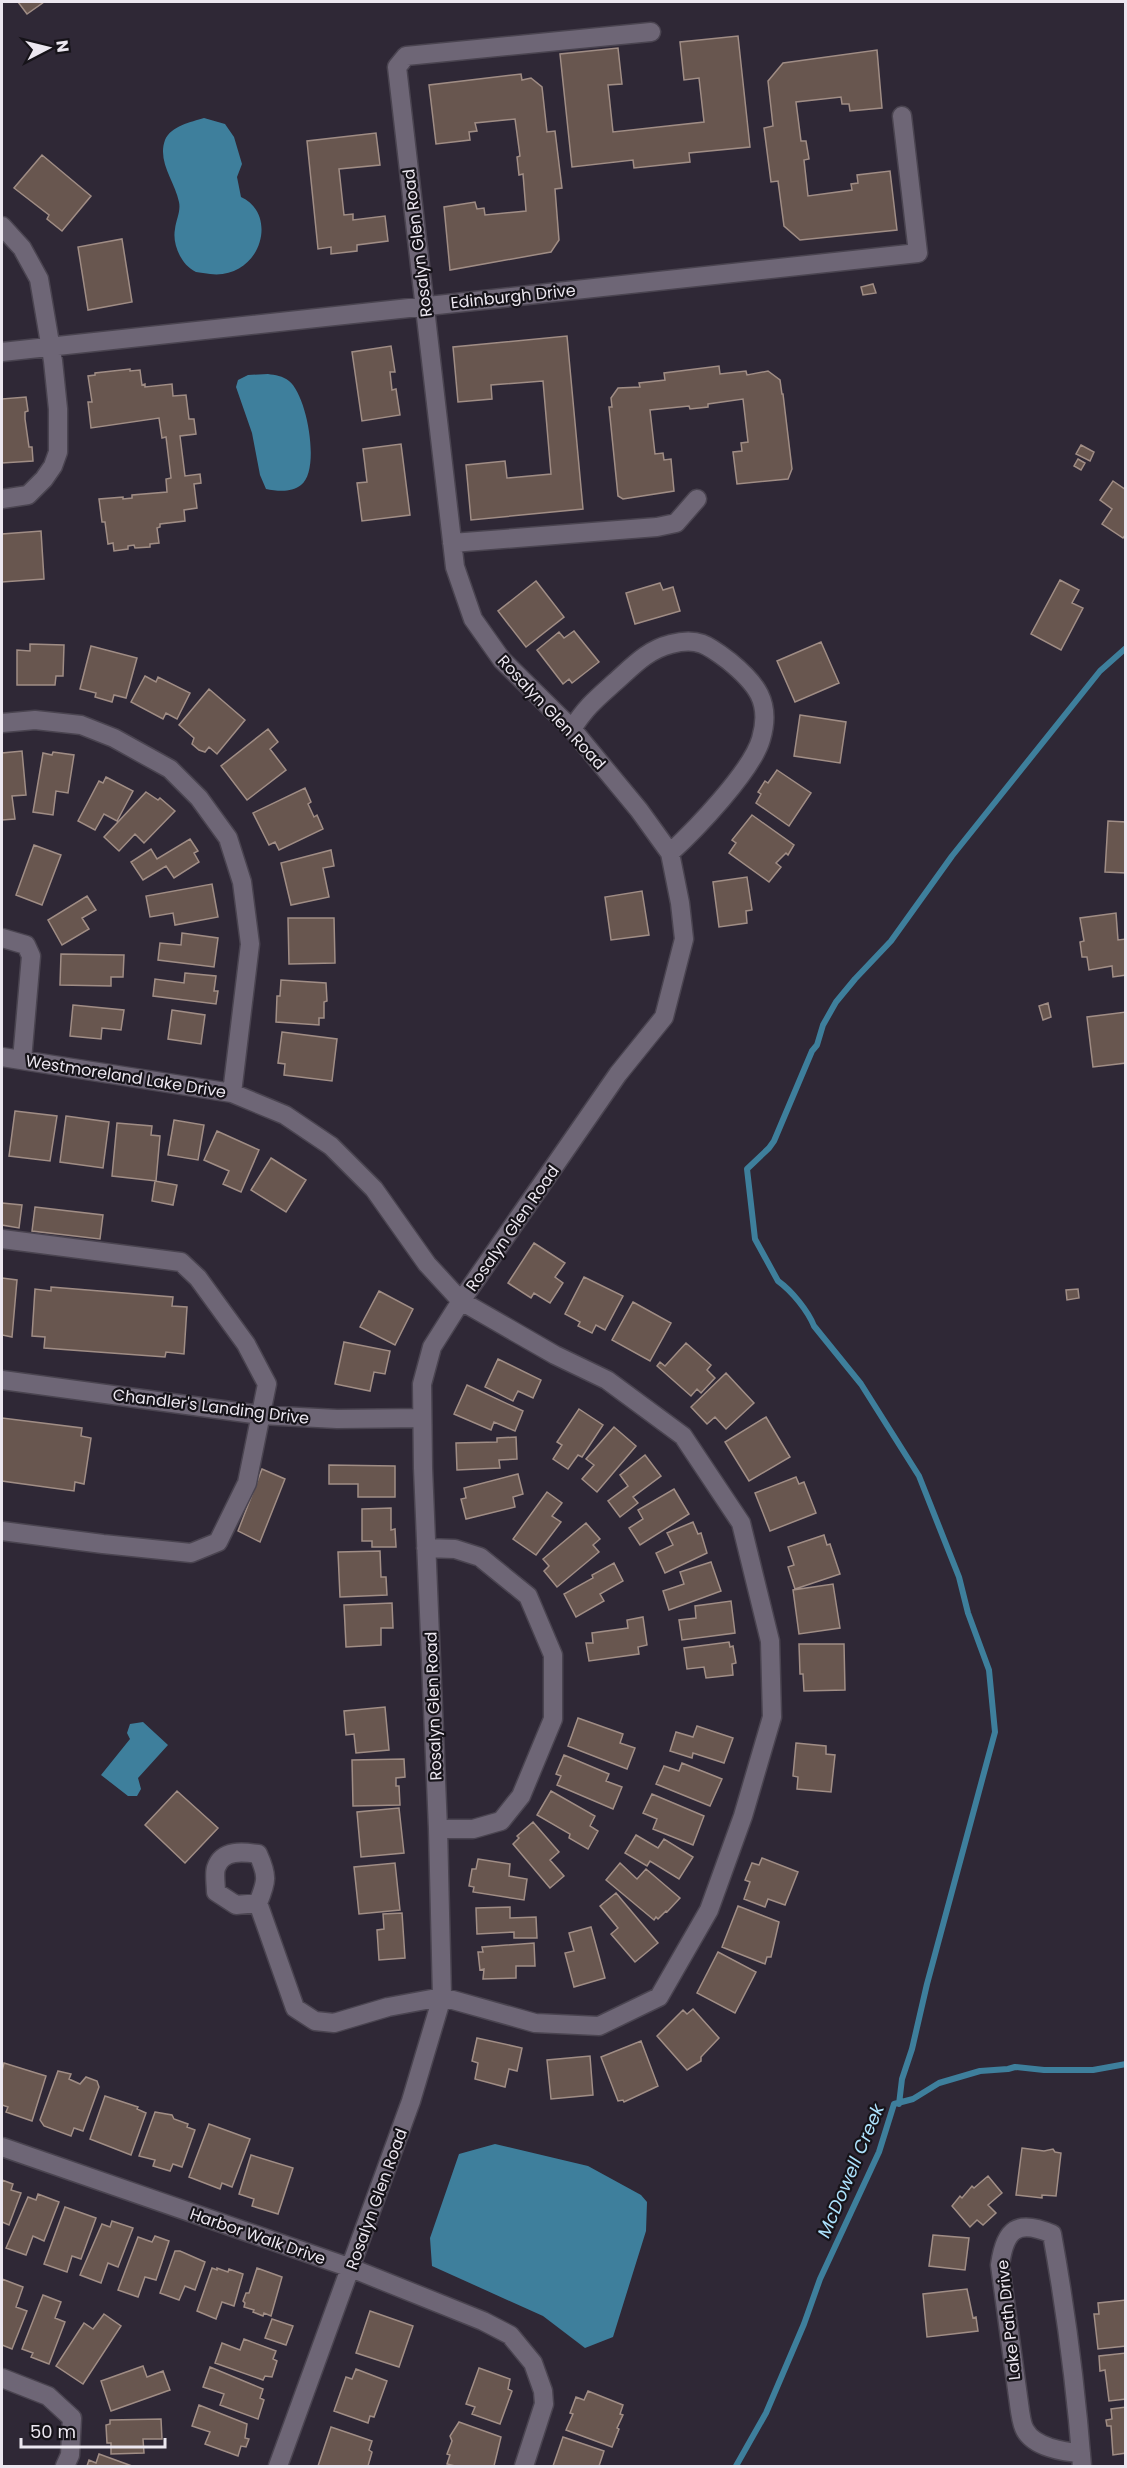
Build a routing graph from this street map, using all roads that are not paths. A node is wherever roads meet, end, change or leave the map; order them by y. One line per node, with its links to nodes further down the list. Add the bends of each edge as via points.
1 (651, 32): 4 (street, Rosalyn Glen Road, via 406,56 397,67)
2 (902, 116): 4 (street, Edinburgh Drive, via 918,253)
3 (2, 226): 5 (street, via 22,248 39,279)
4 (424, 306): 5 (street, Edinburgh Drive); 9 (street, Rosalyn Glen Road)
5 (51, 346): 6 (street, Edinburgh Drive); 7 (street, via 58,452 52,466 28,495)
6 (2, 352)
7 (2, 499)
8 (697, 499): 9 (street, via 676,523 657,527)
9 (452, 543): 11 (street, Rosalyn Glen Road, via 455,567 473,619 502,660)
10 (2, 723): 16 (street, via 35,720 81,725 114,738 170,769 199,798 228,838 242,882 250,944)
11 (572, 729): 12 (street, Rosalyn Glen Road); 12 (street, via 586,707 639,659 669,645 702,642 754,682 764,710 761,740 704,820)
12 (670, 853): 18 (street, Rosalyn Glen Road, via 684,939 664,1017 618,1074)
13 (2, 938): 15 (street, via 26,945 31,957)
14 (2, 1057): 15 (street, Westmoreland Lake Drive)
15 (22, 1060): 16 (street, Westmoreland Lake Drive)
16 (232, 1092): 18 (street, Westmoreland Lake Drive, via 285,1115 331,1146 374,1190 427,1264)
17 (2, 1239): 20 (street, via 181,1262 198,1278 267,1384)
18 (461, 1300): 21 (street, Rosalyn Glen Road, via 432,1347 422,1384); 26 (street, Westmoreland Lake Drive, via 555,1355 607,1380 683,1436 741,1524 770,1641 772,1717 743,1816 709,1910 659,1997 599,2026 535,2023)
19 (2, 1380): 20 (street, Chandler's Landing Drive)
20 (261, 1415): 21 (street, Chandler's Landing Drive); 22 (street, via 247,1483 218,1542 191,1552)
21 (422, 1418): 23 (street, Rosalyn Glen Road)
22 (2, 1531)
23 (426, 1548): 24 (street, Rosalyn Glen Road); 24 (street, via 455,1549 480,1557 528,1596 553,1655 553,1719 521,1796 501,1821 473,1829)
24 (438, 1829): 26 (street, Rosalyn Glen Road)
25 (258, 1903): 26 (street, Westmoreland Lake Drive, via 295,2008 315,2021 334,2023)
26 (442, 1997): 28 (street, Rosalyn Glen Road, via 411,2101)
27 (2, 2147): 28 (street, Harbor Walk Drive)
28 (351, 2268): 32 (street, Rosalyn Glen Road); 33 (street, Harbor Walk Drive, via 483,2321 517,2343 533,2363 544,2404)
29 (2, 2378): 31 (street, via 48,2397 72,2418 70,2455)
30 (1081, 2459): 30 (street, Lake Path Drive, via 1063,2295 1052,2234 1034,2227 1020,2228 1009,2234 1002,2247 1000,2265 1025,2430 1037,2443)
31 (65, 2466)
32 (278, 2466)
33 (524, 2466)

